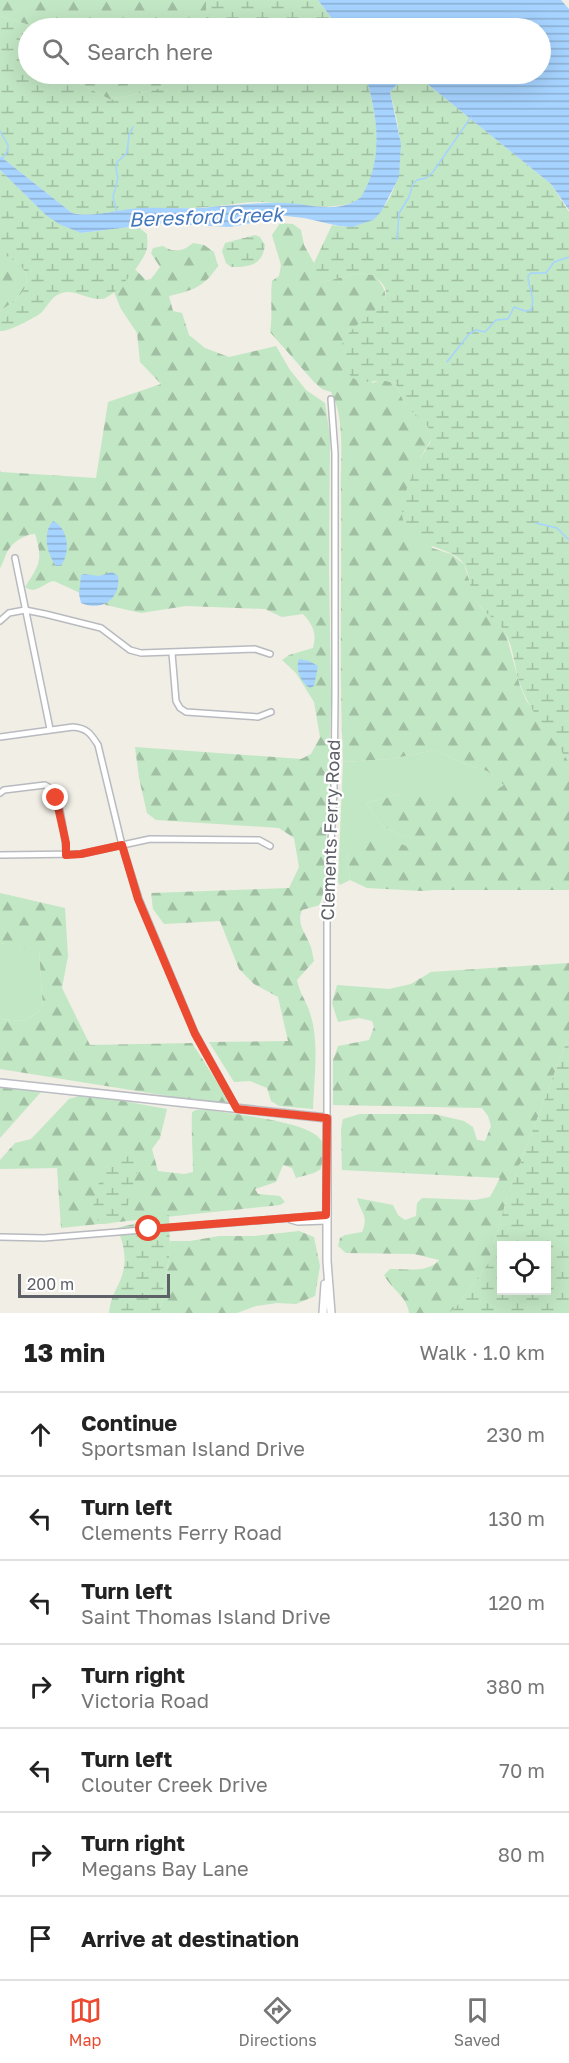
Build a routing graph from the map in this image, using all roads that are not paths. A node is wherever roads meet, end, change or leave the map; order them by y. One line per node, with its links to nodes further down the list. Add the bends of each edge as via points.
1 (332, 399): 17 (street, Clements Ferry Road, via 335,697 327,914)
2 (15, 558): 3 (street)
3 (25, 610): 4 (street, via 9,613); 5 (street, via 101,628 130,650); 8 (street)
4 (0, 621)
5 (172, 653): 6 (street, via 255,649); 7 (street, via 175,695 186,712 258,717)
6 (270, 654)
7 (271, 712)
8 (50, 729): 9 (street); 11 (street, via 83,728 92,734)
9 (0, 737)
10 (0, 793): 14 (street, via 45,785 52,790)
11 (122, 845): 12 (street, via 150,839 259,840); 14 (street); 16 (street, via 138,899 195,1034)
12 (270, 846)
13 (0, 855): 14 (street)
14 (66, 855)
15 (0, 1083): 16 (main road)
16 (237, 1109): 17 (main road)
17 (327, 1118): 18 (main road, Clements Ferry Road)
18 (326, 1218): 19 (street, via 44,1238); 20 (main road, Clements Ferry Road)
19 (0, 1237)
20 (327, 1261): 21 (main road, Clements Ferry Road); 22 (main road, Clements Ferry Road)
21 (323, 1313)
22 (331, 1313)

